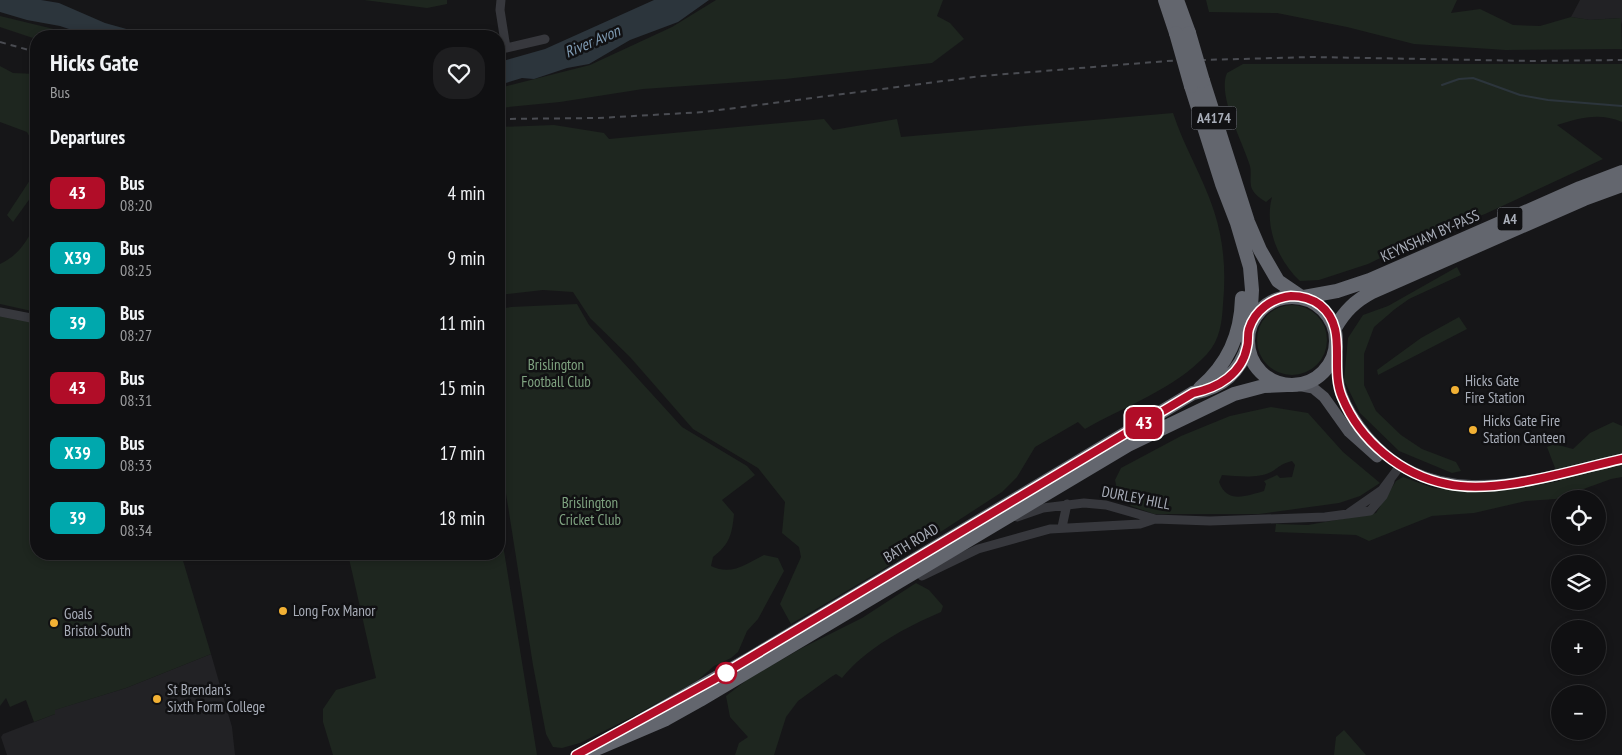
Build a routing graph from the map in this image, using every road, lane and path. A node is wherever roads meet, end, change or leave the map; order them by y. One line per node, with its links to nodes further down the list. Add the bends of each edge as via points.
1 (501, 0): 4 (street)
2 (1165, 0): 5 (highway, A4174)
3 (1177, 0): 5 (highway, A4174)
4 (503, 30)
5 (1183, 33): 8 (highway, A4174, bridge)
6 (545, 39): 7 (street, via 506,48)
7 (505, 42)
8 (1197, 84): 11 (highway, A4174); 12 (highway, A4174, via 1260,250 1278,281)
9 (1622, 172): 12 (highway, KEYNSHAM BY-PASS / A4, via 1370,280 1337,291)
10 (1622, 185): 16 (highway, KEYNSHAM BY-PASS / A4, via 1372,292 1348,308)
11 (1226, 192): 15 (highway, A4174, via 1250,272); 20 (highway, via 1241,258 1242,310 1230,353 1216,373)
12 (1302, 297): 15 (highway, via 1282,298 1266,305); 16 (highway, via 1325,310)
13 (0, 312): 14 (street)
14 (30, 318)
15 (1249, 328): 17 (highway)
16 (1335, 328): 18 (highway)
17 (1248, 345): 19 (highway, via 1252,361 1260,371 1272,380); 20 (highway, BATH ROAD, via 1233,375 1207,390)
18 (1337, 345): 19 (highway, via 1325,371 1312,380); 22 (main road, via 1338,382 1349,413 1373,445)
19 (1292, 385): 22 (main road, via 1318,392 1363,446 1396,469); 26 (highway, BATH ROAD, via 1242,391 1215,402 1121,449)
20 (1193, 393): 28 (highway, BATH ROAD)
21 (1622, 459): 22 (main road, via 1532,482 1485,486 1449,485 1424,478)
22 (1400, 466): 24 (street, DURLEY HILL, via 1381,500 1370,511 1325,517)
23 (1067, 504): 24 (street, DURLEY HILL, via 1106,505); 25 (street); 26 (street, DURLEY HILL, via 1043,508)
24 (1155, 520): 25 (street, via 1140,524)
25 (1062, 527): 27 (street, via 978,549)
26 (983, 533): 28 (highway, BATH ROAD)
27 (922, 576)
28 (754, 662): 29 (highway, BATH ROAD); 30 (highway, BATH ROAD, via 666,719)
29 (576, 755)
30 (582, 755)

